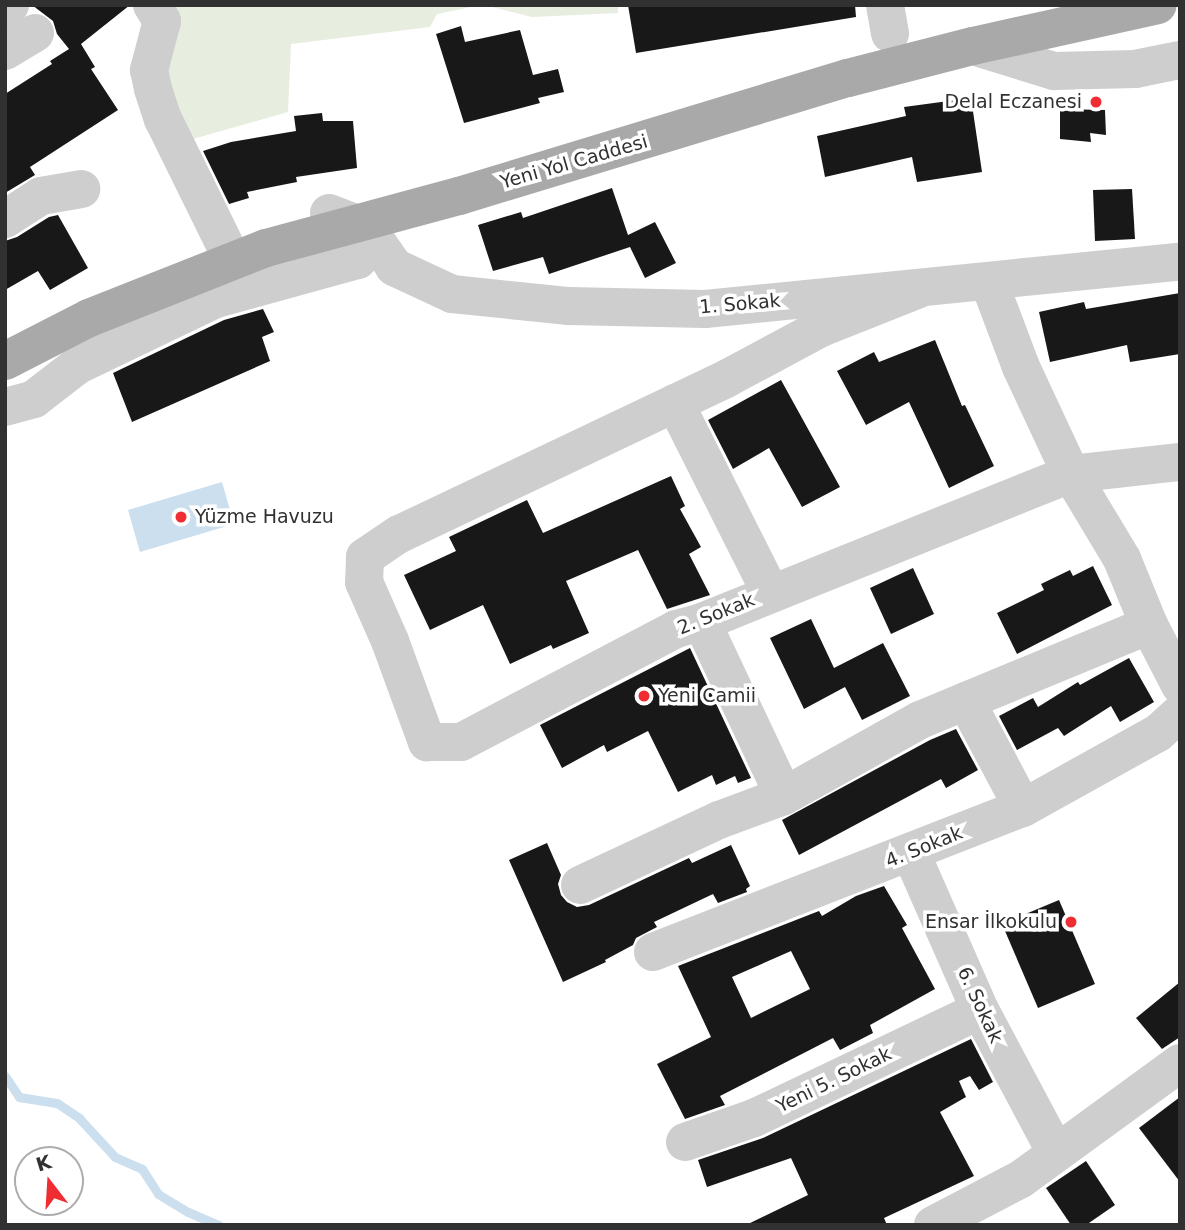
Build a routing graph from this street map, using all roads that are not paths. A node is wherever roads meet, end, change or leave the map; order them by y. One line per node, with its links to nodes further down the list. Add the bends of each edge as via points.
1 (152, 5): 9 (street, via 162,21 149,70 159,109)
2 (1077, 5): 8 (main road, Yeni Yol Caddesi, via 808,74)
3 (1158, 5): 4 (main road, Yeni Yol Caddesi)
4 (973, 46): 5 (street, via 1054,71 1135,69); 8 (main road, Yeni Yol Caddesi, via 848,78)
5 (1180, 61)
6 (81, 189): 7 (street, via 41,196)
7 (5, 219)
8 (352, 224): 9 (main road, Yeni Yol Caddesi); 12 (street, 1. Sokak, via 394,267 452,294 569,306 705,309); 14 (main road, Yeni Yol Caddesi, via 208,269 89,318); 16 (street, via 358,260 216,299 78,365 34,398)
9 (224, 243): 13 (main road, Yeni Yol Caddesi, via 103,294)
10 (1180, 262): 11 (street, 1. Sokak)
11 (989, 282): 12 (street, 1. Sokak); 18 (street, via 1021,367)
12 (919, 289): 15 (street, via 821,328)
13 (5, 345)
14 (5, 361)
15 (675, 403): 19 (street); 20 (street, 2. Sokak, via 399,534 365,557 364,582 427,742 461,742 676,629)
16 (5, 407)
17 (1180, 462): 18 (street, 2. Sokak)
18 (1071, 474): 19 (street, 2. Sokak); 21 (street, via 1122,559)
19 (769, 592): 20 (street, 2. Sokak)
20 (702, 622): 25 (street)
21 (1149, 625): 22 (street); 23 (street)
22 (1180, 685)
23 (966, 701): 25 (street, via 920,720); 26 (street)
24 (1180, 713): 26 (street, 4. Sokak, via 1158,733)
25 (784, 796): 28 (street, via 719,820)
26 (1023, 808): 27 (street, 4. Sokak)
27 (911, 853): 29 (street, 4. Sokak); 30 (street, 6. Sokak)
28 (580, 886)
29 (653, 952)
30 (980, 1010): 32 (street, Yeni 5. Sokak, via 754,1118); 33 (street, 6. Sokak)
31 (1180, 1063): 33 (street)
32 (685, 1142)
33 (1056, 1153): 34 (street, via 1021,1179)
34 (933, 1225)

